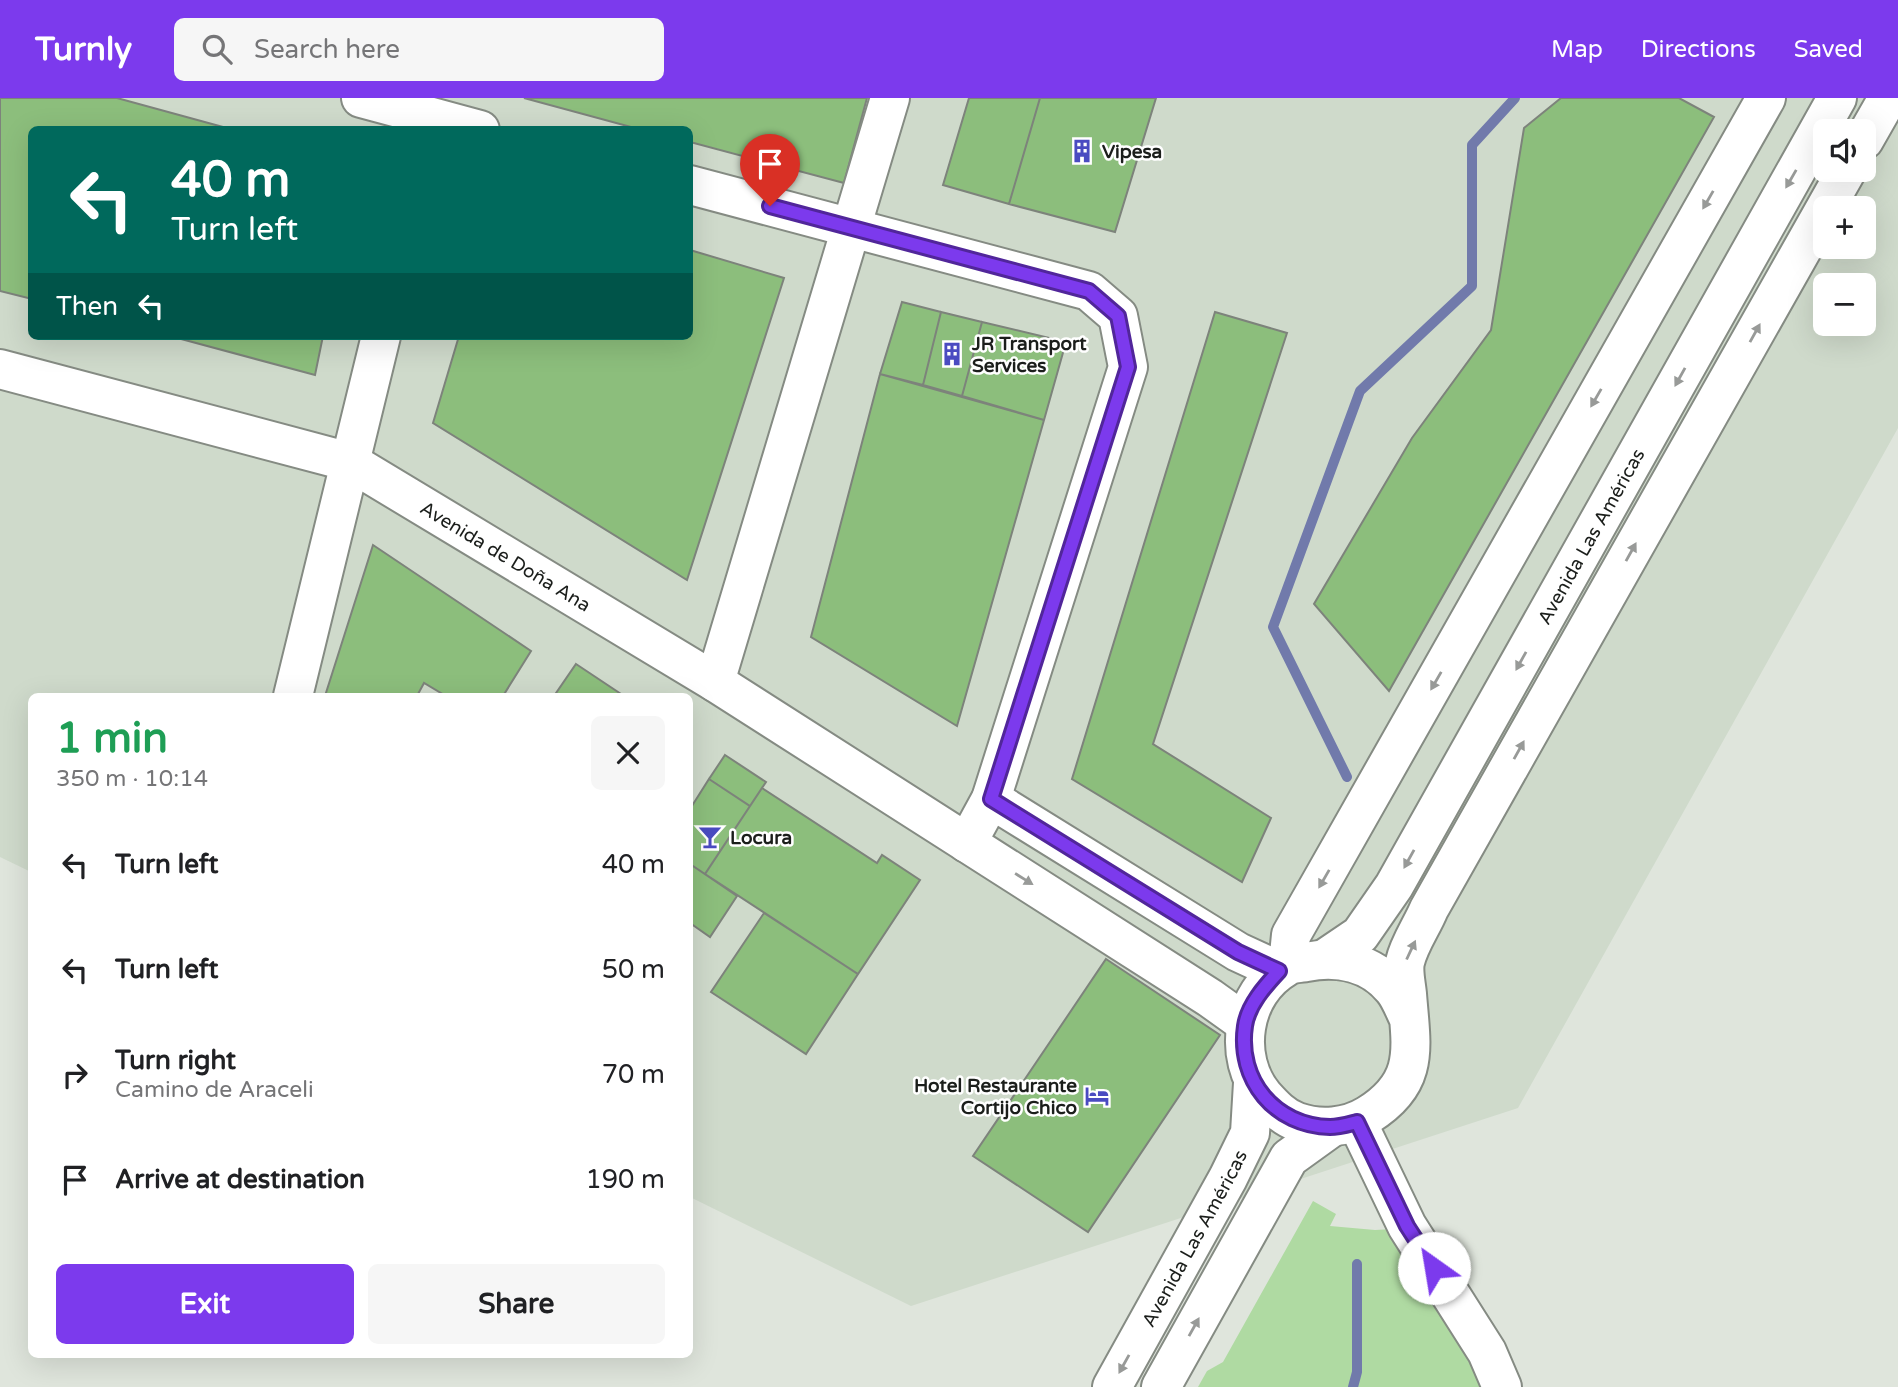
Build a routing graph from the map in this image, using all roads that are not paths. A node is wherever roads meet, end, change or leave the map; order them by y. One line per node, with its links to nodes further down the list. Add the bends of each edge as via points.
1 (361, 98): 7 (street)
2 (890, 98): 10 (street)
3 (1766, 98): 19 (street, one-way to 19, via 1291,935)
4 (1838, 98): 18 (street, Avenida Las Américas, one-way to 18, via 1394,886 1360,935)
5 (1888, 98): 6 (street)
6 (1876, 119)
7 (434, 124)
8 (1840, 182): 20 (street, one-way to 8, via 1404,963 1429,909)
9 (693, 186): 10 (street)
10 (851, 228): 14 (street); 16 (street, via 1089,291 1118,316 1128,367)
11 (380, 340): 13 (street)
12 (0, 369): 13 (street, Avenida de Doña Ana)
13 (350, 462): 14 (street, Avenida de Doña Ana); 15 (street)
14 (715, 682): 17 (street, Avenida de Doña Ana)
15 (294, 693)
16 (991, 799): 17 (street); 19 (street, via 1238,952)
17 (967, 843): 21 (street, Avenida de Doña Ana, one-way to 21)
18 (1326, 958): 19 (street); 20 (street, via 1367,968 1393,989)
19 (1284, 968): 21 (street, via 1262,990)
20 (1408, 1017): 23 (street, via 1412,1051 1404,1079 1385,1104)
21 (1245, 1023): 22 (street, via 1244,1056)
22 (1253, 1083): 23 (street, via 1274,1108 1296,1121); 24 (street, Avenida Las Américas, one-way to 24, via 1250,1133)
23 (1344, 1125): 25 (street, one-way to 23, via 1289,1158); 26 (street, via 1486,1352)
24 (1112, 1387)
25 (1161, 1387)
26 (1502, 1387)

